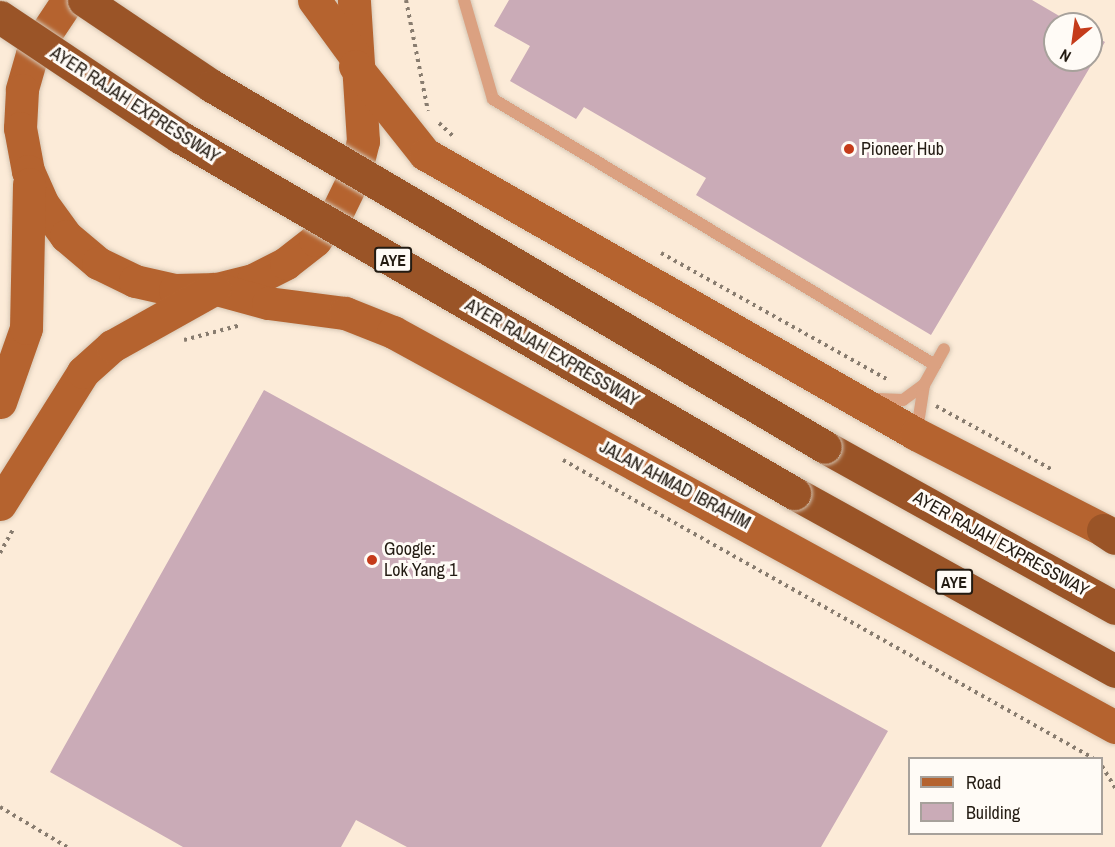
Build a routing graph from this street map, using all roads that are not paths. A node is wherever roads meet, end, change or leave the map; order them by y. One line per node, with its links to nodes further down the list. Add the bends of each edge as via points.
1 (68, 0): 9 (main road, via 32,54 22,90 20,128)
2 (84, 0): 19 (highway, AYER RAJAH EXPRESSWAY, bridge, via 212,86 825,447)
3 (314, 0): 7 (main road)
4 (354, 0): 7 (main road)
5 (464, 0): 12 (lane, via 493,99)
6 (0, 17): 20 (highway, AYER RAJAH EXPRESSWAY / AYE, bridge, via 180,137 794,493)
7 (355, 61): 10 (main road, via 363,103 363,141 354,177 338,210 315,240 286,263 253,280); 13 (main road, via 424,154)
8 (0, 123): 9 (main road)
9 (27, 166): 10 (main road, via 42,203 66,236 98,263 135,281 175,290); 15 (main road, via 32,226 26,328)
10 (216, 289): 17 (main road, via 112,346 82,372); 21 (main road, JALAN AHMAD IBRAHIM, via 268,303 345,313 393,332)
11 (944, 349): 12 (lane)
12 (935, 365): 14 (lane)
13 (821, 380): 14 (lane, via 851,386 889,402); 16 (main road)
14 (917, 396): 16 (lane)
15 (0, 402)
16 (916, 435): 18 (main road)
17 (8, 515)
18 (1111, 535)
19 (1115, 608)
20 (1115, 671)
21 (1115, 727)

